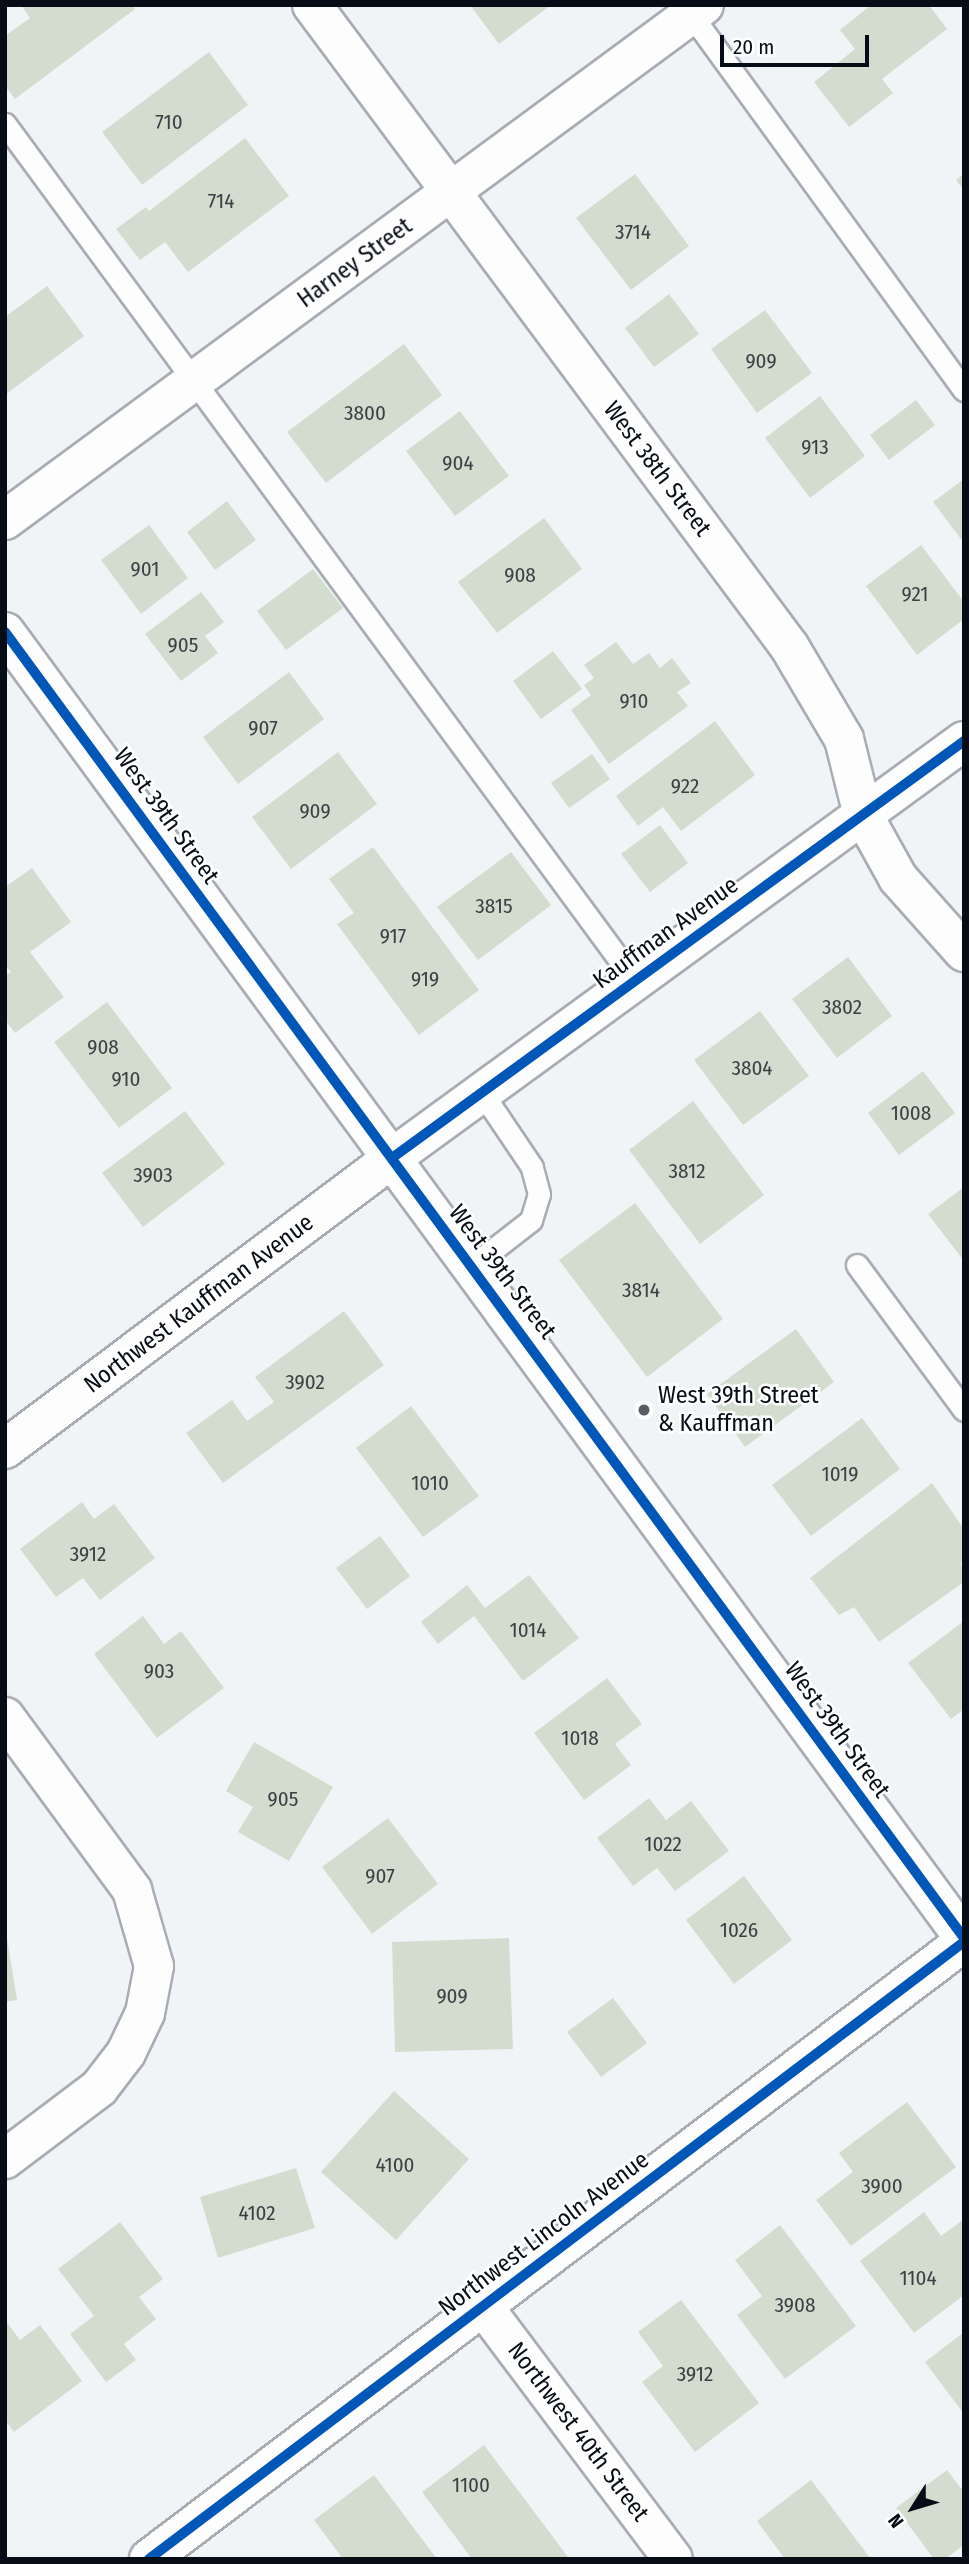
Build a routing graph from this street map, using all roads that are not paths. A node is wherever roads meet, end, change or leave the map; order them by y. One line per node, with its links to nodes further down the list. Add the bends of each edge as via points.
1 (312, 5): 4 (street, West 38th Street)
2 (693, 8): 4 (street, Harney Street); 6 (lane)
3 (5, 124): 5 (lane)
4 (452, 192): 5 (street, Harney Street); 10 (street, West 38th Street, via 789,646 844,739)
5 (194, 381): 7 (street, Harney Street); 12 (lane)
6 (964, 390)
7 (5, 520)
8 (5, 632): 14 (street, West 39th Street)
9 (964, 741): 10 (street, Kauffman Avenue)
10 (863, 815): 11 (street, West 38th Street, via 898,878); 12 (street, Kauffman Avenue)
11 (964, 952)
12 (635, 981): 13 (street, Kauffman Avenue)
13 (482, 1093): 14 (street, Kauffman Avenue); 16 (lane, via 533,1167 539,1194 531,1220)
14 (393, 1158): 16 (street, West 39th Street); 18 (street, Northwest Kauffman Avenue)
15 (856, 1265): 17 (lane)
16 (472, 1266): 20 (street, West 39th Street)
17 (964, 1410)
18 (5, 1449)
19 (5, 1717): 21 (street, via 132,1891 154,1966 145,2013 126,2053 99,2088)
20 (964, 1940): 22 (street, Northwest Lincoln Avenue)
21 (5, 2159)
22 (483, 2306): 23 (street, Northwest Lincoln Avenue); 24 (street, Northwest 40th Street)
23 (149, 2559)
24 (673, 2559)

